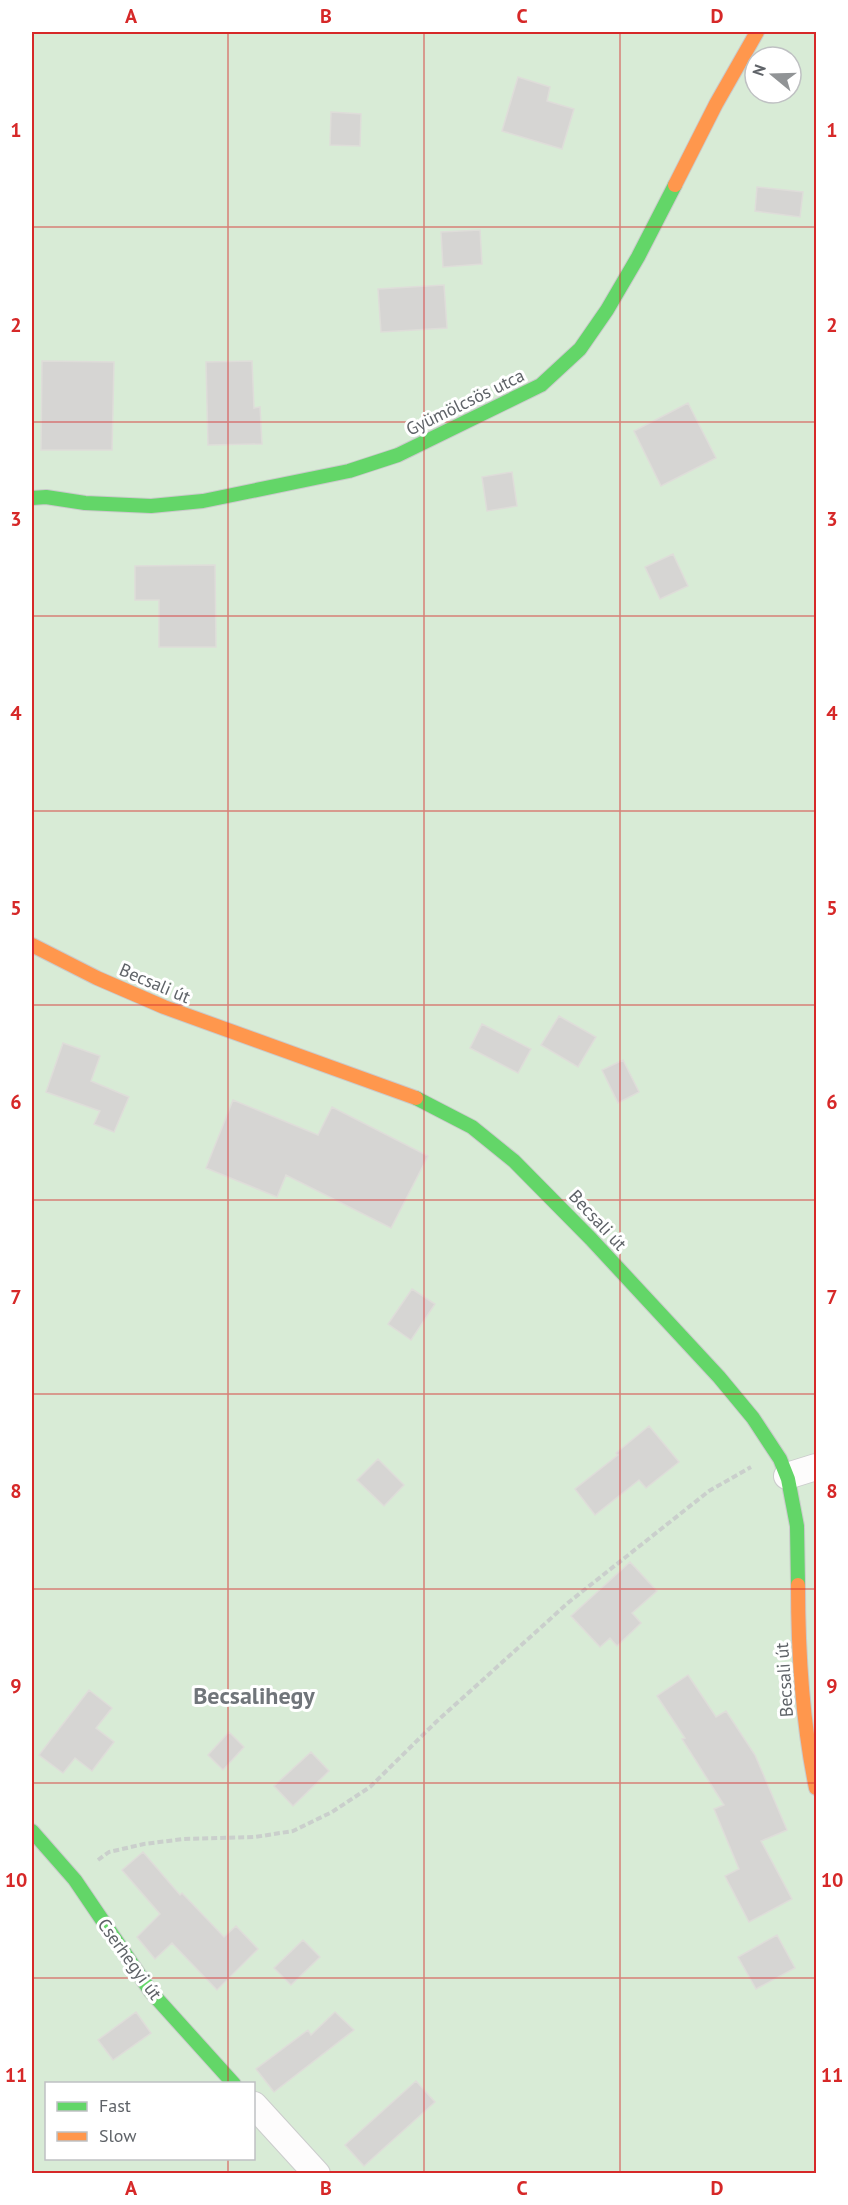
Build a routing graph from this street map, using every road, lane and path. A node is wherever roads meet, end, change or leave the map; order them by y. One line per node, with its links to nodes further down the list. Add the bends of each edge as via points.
1 (757, 32): 2 (street, Gyümölcsös utca, via 607,310 580,349 541,386 398,455 350,471 203,501 151,506)
2 (32, 498)
3 (32, 945): 4 (street, Becsali út, via 103,981 211,1026 376,1083 462,1120 506,1152 573,1218 724,1385)
4 (775, 1452): 6 (street, Becsali út); 9 (path, via 709,1491 569,1602 370,1786 332,1812 293,1832 184,1839 108,1852)
5 (816, 1467): 6 (street)
6 (787, 1476): 7 (street, Becsali út, via 798,1541 802,1702)
7 (816, 1788)
8 (32, 1831): 9 (street, Cserhegyi út)
9 (75, 1880): 10 (street, Cserhegyi út, via 151,1992)
10 (232, 2082)
11 (255, 2106): 12 (street)
12 (317, 2174)

